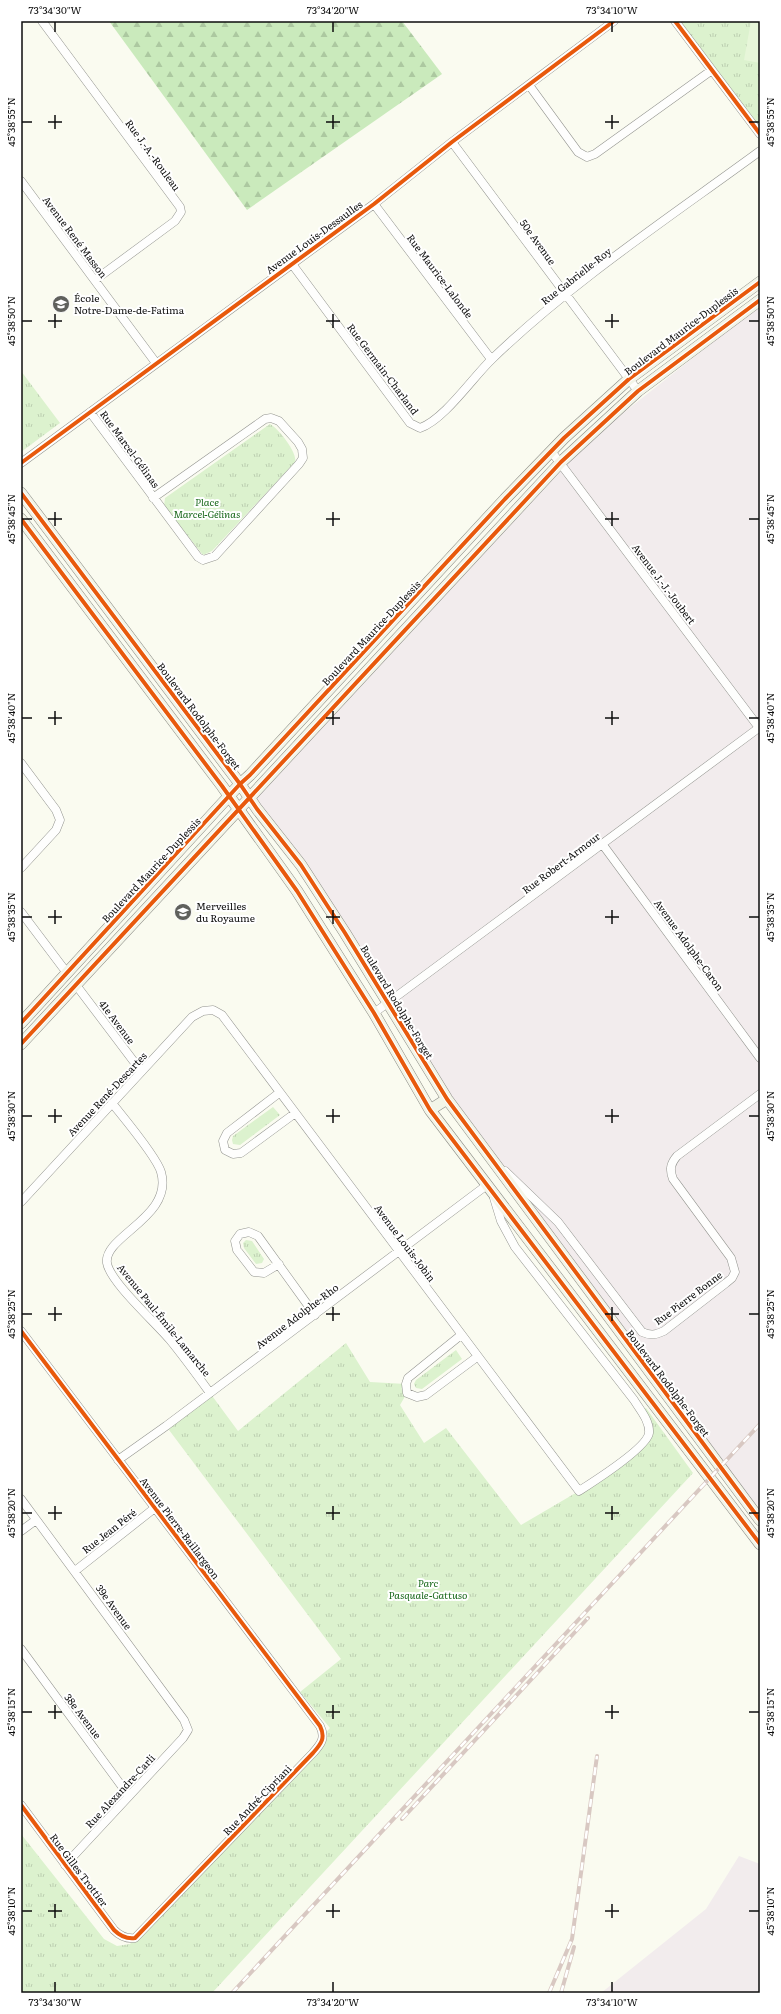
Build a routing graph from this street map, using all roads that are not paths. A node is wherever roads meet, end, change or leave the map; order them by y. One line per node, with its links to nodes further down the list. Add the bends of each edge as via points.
1 (42, 21): 12 (street, Rue J.-A.-Rouleau, via 180,207 181,212 175,221)
2 (614, 21): 5 (street, Avenue Louis-Dessaulles)
3 (675, 21): 4 (street)
4 (712, 70): 5 (street, via 596,154 587,157 578,152); 6 (street)
5 (529, 85): 7 (street, Avenue Louis-Dessaulles)
6 (760, 134)
7 (452, 142): 10 (street, Avenue Louis-Dessaulles); 14 (street, 50e Avenue)
8 (760, 150): 14 (street, Rue Gabrielle-Roy)
9 (21, 181): 12 (street, Avenue René Masson)
10 (374, 204): 11 (street, Avenue Louis-Dessaulles); 16 (street, Rue Maurice-Lalonde)
11 (292, 264): 17 (street, Avenue Louis-Dessaulles); 21 (street, Rue Germain-Charland, via 410,423)
12 (95, 280): 17 (street, Avenue René Masson)
13 (760, 282): 18 (street, Boulevard Maurice-Duplessis)
14 (565, 295): 16 (street, Rue Gabrielle-Roy); 18 (street, 50e Avenue)
15 (760, 300): 19 (street)
16 (491, 359): 21 (street, Rue Gabrielle-Roy, via 444,411 427,426)
17 (156, 363): 20 (street, Avenue Louis-Dessaulles)
18 (630, 379): 19 (street, 50e Avenue); 22 (street, Boulevard Maurice-Duplessis)
19 (638, 391): 23 (street)
20 (90, 412): 24 (street, Avenue Louis-Dessaulles); 26 (street, Rue Marcel-Gélinas)
21 (416, 427)
22 (551, 451): 23 (street, Avenue J.-J.-Joubert); 30 (street, Boulevard Maurice-Duplessis)
23 (560, 462): 28 (street, Avenue J.-J.-Joubert); 32 (street)
24 (21, 463)
25 (21, 493): 30 (street, Boulevard Rodolphe-Forget)
26 (153, 498): 26 (street, via 198,557 202,560 209,559 215,556 299,464 303,458 302,449 280,421 265,419)
27 (21, 519): 31 (street)
28 (760, 728): 34 (street, Rue Robert-Armour)
29 (21, 763): 35 (street, via 56,810 60,820 56,830)
30 (240, 784): 31 (street, Boulevard Maurice-Duplessis); 32 (street, Boulevard Rodolphe-Forget)
31 (230, 797): 33 (street); 37 (street, Boulevard Maurice-Duplessis)
32 (249, 798): 33 (street); 39 (street, Boulevard Rodolphe-Forget, via 301,865)
33 (238, 810): 38 (street); 41 (street, via 297,891)
34 (603, 845): 39 (street, Rue Robert-Armour); 44 (street, Avenue Adolphe-Caron)
35 (21, 868)
36 (21, 912): 37 (street)
37 (67, 973): 42 (street, Boulevard Maurice-Duplessis)
38 (76, 985): 43 (street); 45 (street, 41e Avenue)
39 (389, 1004): 41 (street, Rue Robert-Armour); 48 (street, Boulevard Rodolphe-Forget)
40 (213, 1010): 45 (street, Avenue René-Descartes, via 202,1011 192,1017); 46 (street, Avenue Louis-Jobin, via 222,1015)
41 (374, 1013): 50 (street)
42 (21, 1023)
43 (21, 1044)
44 (760, 1058)
45 (142, 1071): 49 (street, Avenue René-Descartes)
46 (279, 1093): 51 (street, Avenue Louis-Jobin); 51 (street, via 227,1133 223,1141 225,1150 233,1154 241,1153)
47 (760, 1094): 52 (street, Rue Pierre Bonne, via 677,1156 671,1166 670,1173 731,1258 735,1272 732,1278 664,1332 649,1335 642,1332 558,1222)
48 (447, 1098): 50 (street); 52 (street, Boulevard Rodolphe-Forget)
49 (112, 1102): 54 (street, Avenue René-Descartes); 61 (street, Avenue Paul-Émile-Lamarche, via 158,1165 162,1188 143,1221 110,1249 107,1256 109,1269 140,1310 170,1340)
50 (430, 1110): 53 (street)
51 (294, 1114): 55 (street, Avenue Louis-Jobin)
52 (490, 1157): 66 (street, Boulevard Rodolphe-Forget)
53 (490, 1188): 55 (street, Avenue Adolphe-Rho); 60 (street, Avenue Louis-Jobin, via 501,1221 516,1247 634,1400 648,1424 649,1434 641,1446 579,1491); 68 (street)
54 (21, 1202)
55 (398, 1251): 57 (street, Avenue Adolphe-Rho); 59 (street, Avenue Louis-Jobin)
56 (279, 1264): 56 (street, via 258,1236 249,1232 240,1234 235,1241 237,1250 254,1272 264,1273); 57 (street)
57 (315, 1315): 61 (street, Avenue Adolphe-Rho)
58 (21, 1332): 62 (street, Avenue Pierre-Baillargeon)
59 (461, 1335): 60 (street, Avenue Louis-Jobin); 60 (street, via 408,1378 407,1393 417,1397 426,1395)
60 (477, 1357)
61 (210, 1393): 62 (street, Avenue Adolphe-Rho)
62 (118, 1460): 64 (street, Avenue Pierre-Baillargeon)
63 (21, 1499): 65 (street, 39e Avenue)
64 (156, 1507): 69 (street, Rue Jean Péré); 72 (street, Avenue Pierre-Baillargeon, via 320,1726)
65 (36, 1520): 67 (street); 69 (street, 39e Avenue)
66 (760, 1520)
67 (21, 1531)
68 (760, 1544)
69 (75, 1571): 71 (street, 39e Avenue, via 184,1720)
70 (21, 1649): 73 (street, 38e Avenue)
71 (188, 1730): 73 (street, Rue Alexandre-Carli)
72 (323, 1736): 76 (street, Rue André-Cipriani, via 313,1753 146,1929 136,1938)
73 (129, 1796): 75 (street, Rue Alexandre-Carli)
74 (21, 1805): 75 (street, Rue Gilles Trottier)
75 (65, 1864): 76 (street, Rue Gilles Trottier, via 114,1930 120,1936)
76 (129, 1939)

